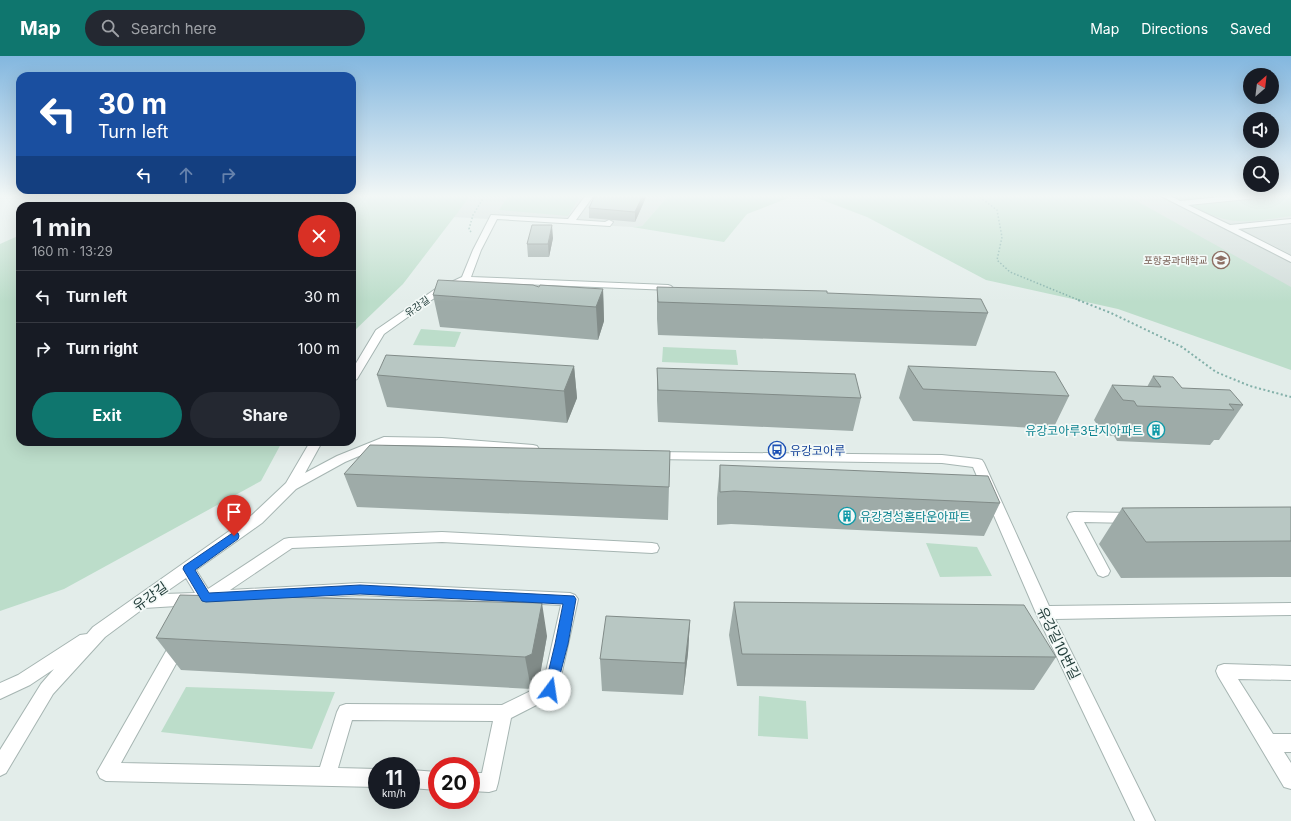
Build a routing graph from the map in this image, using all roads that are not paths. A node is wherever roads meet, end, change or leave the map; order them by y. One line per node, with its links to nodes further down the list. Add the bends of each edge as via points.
1 (487, 231): 4 (street)
2 (1234, 231): 3 (street)
3 (1291, 259)
4 (466, 279): 5 (street); 6 (street, 유강길, via 437,292 380,332)
5 (668, 288)
6 (356, 372)
7 (314, 446): 10 (street, 유강길)
8 (545, 450): 10 (street, via 442,442 384,441 341,459)
9 (639, 456): 18 (street, 유강길10번길, via 935,459 978,463)
10 (291, 486): 13 (street, 유강길, via 257,519)
11 (1144, 518): 14 (street, via 1074,517)
12 (652, 548): 15 (street, via 442,537 289,543)
13 (188, 569): 15 (street); 16 (street, 유강길)
14 (1103, 571)
15 (206, 598): 16 (street); 22 (street, via 360,589 570,599 550,690); 26 (street, via 106,772)
16 (141, 602): 19 (street, 유강길)
17 (1291, 609): 18 (street)
18 (1044, 612): 30 (street, 유강길10번길)
19 (99, 632): 21 (street, via 24,680); 25 (street, 유강길, via 47,689)
20 (1291, 673): 23 (street, via 1224,671)
21 (0, 691)
22 (503, 713): 26 (street, via 346,712); 29 (street, via 489,783)
23 (1269, 743): 24 (street); 28 (street)
24 (1291, 743)
25 (0, 767)
26 (326, 776): 27 (street)
27 (368, 778)
28 (1291, 780)
29 (480, 782)
30 (1145, 821)

